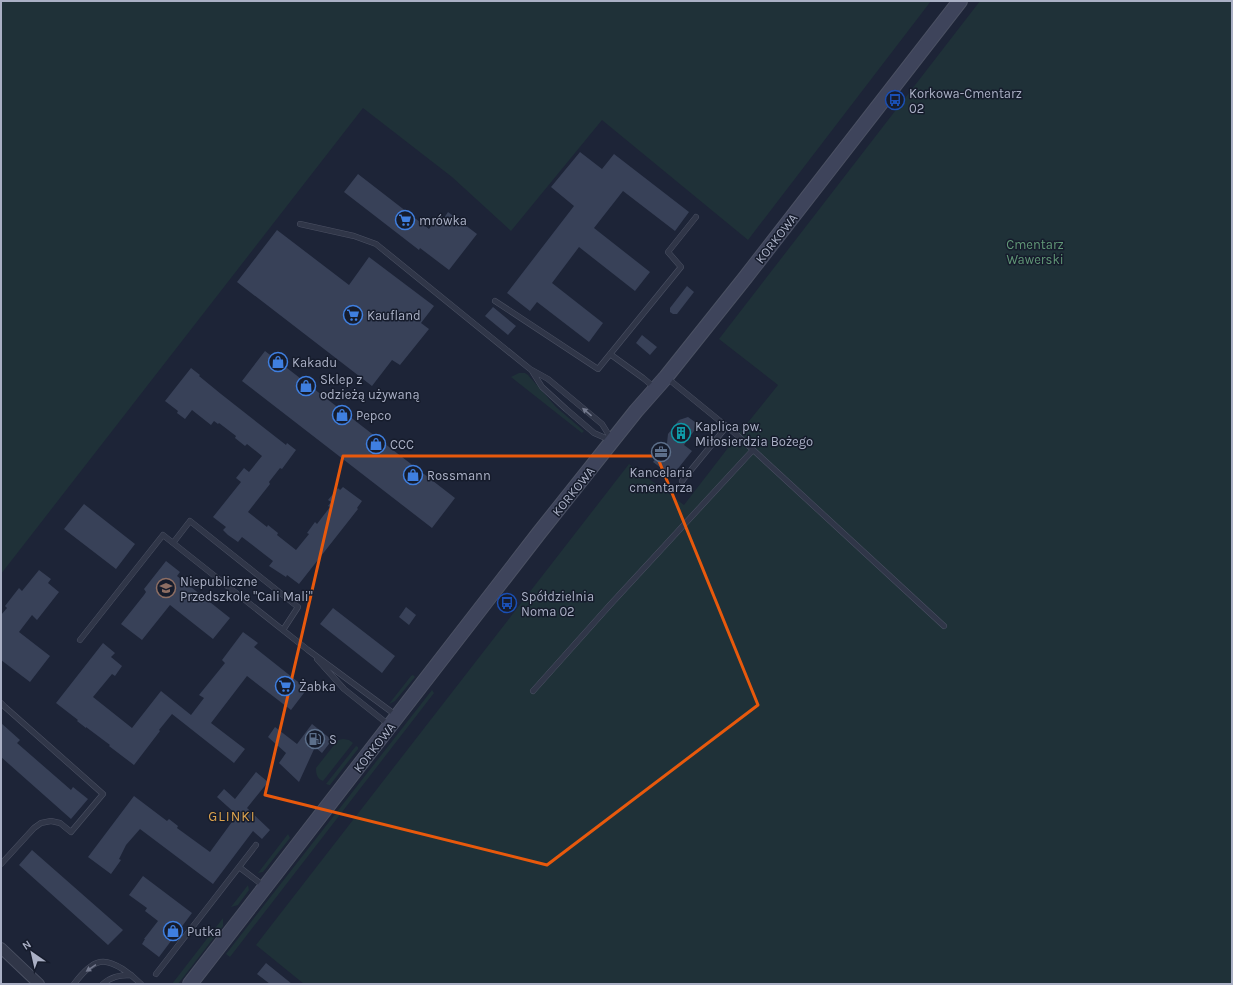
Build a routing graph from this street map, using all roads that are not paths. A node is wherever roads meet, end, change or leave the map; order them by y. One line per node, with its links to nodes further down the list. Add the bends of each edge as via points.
1 (960, 1): 7 (street, KORKOWA)
2 (696, 217): 5 (lane, via 668,252 681,267)
3 (300, 224): 6 (lane, via 354,236 376,244)
4 (495, 301): 5 (lane, via 598,369)
5 (610, 354): 8 (lane)
6 (530, 369): 10 (lane, one-way to 6, via 602,424 548,379); 10 (lane, via 542,387 566,409 594,433)
7 (666, 377): 8 (street, KORKOWA); 9 (lane)
8 (656, 389): 10 (street, KORKOWA)
9 (727, 426): 11 (lane); 12 (lane)
10 (613, 441): 20 (street, KORKOWA)
11 (753, 450): 14 (lane); 18 (lane)
12 (682, 481)
13 (173, 543): 15 (lane); 15 (lane, via 190,521 298,607); 16 (lane, via 163,535)
14 (944, 626)
15 (283, 630): 17 (lane)
16 (80, 640)
17 (308, 650): 20 (lane); 20 (lane, via 344,689)
18 (533, 691)
19 (1, 703): 22 (lane, via 103,794 71,832 60,823 41,823)
20 (394, 721): 24 (street, KORKOWA)
21 (256, 845): 23 (lane)
22 (1, 864)
23 (238, 867): 24 (lane); 26 (lane)
24 (265, 888): 32 (street, KORKOWA)
25 (1, 948): 28 (street)
26 (156, 974)
27 (132, 975): 29 (lane, one-way to 29, via 114,964 101,962 90,968); 30 (lane, via 118,975); 31 (lane)
28 (39, 984)
29 (74, 984)
30 (103, 984)
31 (141, 984)
32 (190, 984)

